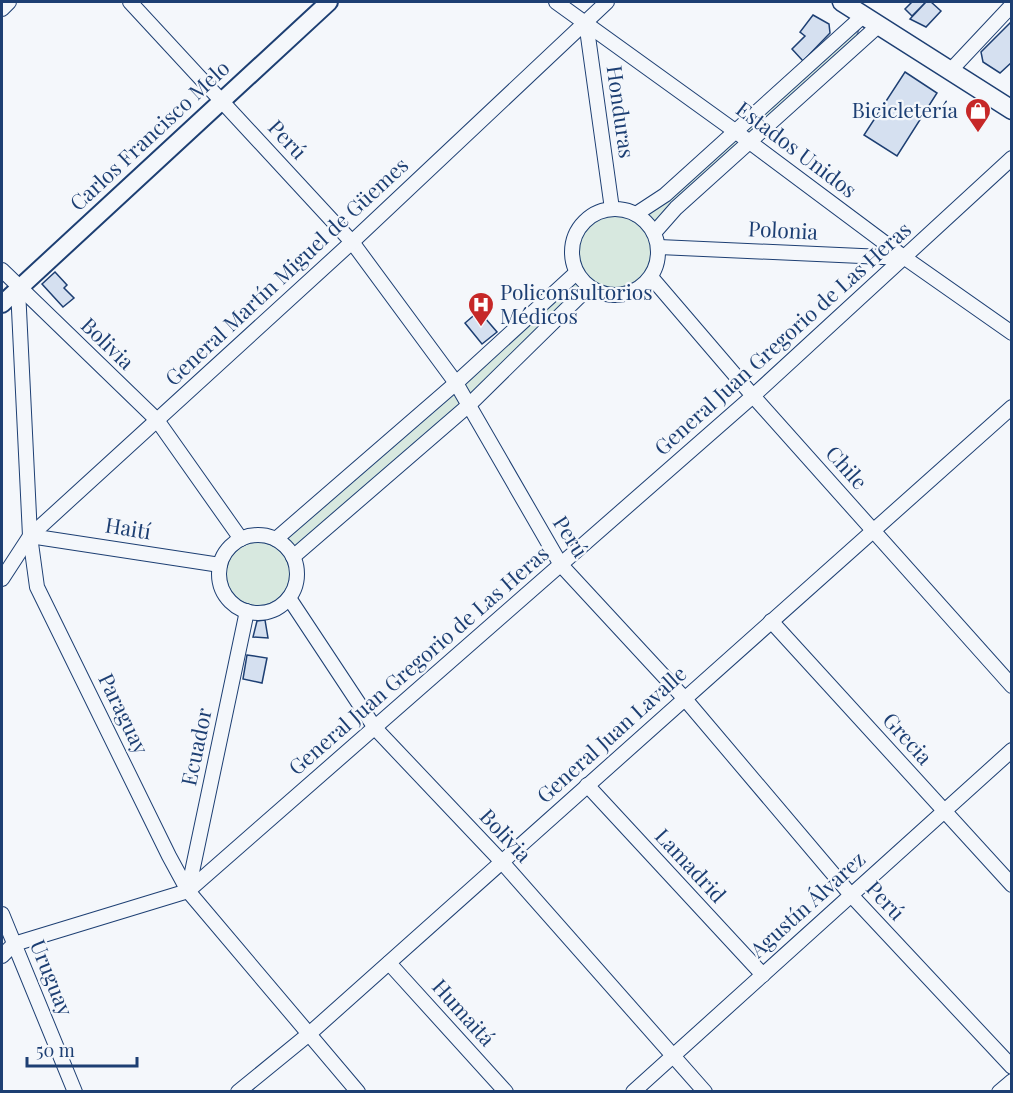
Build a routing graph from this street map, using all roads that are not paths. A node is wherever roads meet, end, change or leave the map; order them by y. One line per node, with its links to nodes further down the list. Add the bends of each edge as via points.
1 (9, 2): 8 (street)
2 (130, 2): 12 (street, Perú)
3 (329, 2): 12 (street, Carlos Francisco Melo)
4 (556, 2): 10 (street, Estados Unidos)
5 (607, 2): 10 (street, General Martín Miguel de Güemes)
6 (842, 2): 9 (main road)
7 (1011, 5): 11 (street)
8 (2, 9)
9 (870, 21): 11 (main road); 14 (street); 15 (street)
10 (586, 22): 14 (street, Estados Unidos); 17 (street, Honduras); 20 (street, General Martín Miguel de Güemes)
11 (950, 71): 13 (main road)
12 (221, 100): 20 (street, Perú); 27 (street, Carlos Francisco Melo)
13 (1011, 110)
14 (735, 131): 15 (street, Estados Unidos); 18 (street, via 665,195)
15 (749, 142): 19 (street); 22 (street, Estados Unidos)
16 (1011, 158): 22 (street, General Juan Gregorio de Las Heras)
17 (612, 209): 18 (street); 24 (street, via 596,213 576,232 572,252)
18 (636, 213): 19 (street)
19 (654, 233): 21 (street)
20 (352, 242): 30 (street, Perú); 34 (street, General Martín Miguel de Güemes)
21 (659, 247): 22 (street, Polonia); 25 (street)
22 (905, 258): 29 (street, Estados Unidos); 31 (street, General Juan Gregorio de Las Heras)
23 (2, 270): 27 (street, Bolivia)
24 (576, 273): 26 (street); 30 (street)
25 (651, 277): 26 (street, via 642,287 615,296); 31 (street, Chile)
26 (589, 287): 32 (street)
27 (18, 289): 28 (street, Carlos Francisco Melo); 34 (street, Bolivia); 36 (street, Paraguay)
28 (2, 304)
29 (1011, 333)
30 (456, 383): 32 (street, Perú); 38 (street)
31 (753, 396): 35 (street, Chile); 41 (street, General Juan Gregorio de Las Heras)
32 (469, 405): 39 (street); 41 (street, Perú)
33 (1011, 407): 35 (street, General Juan Lavalle)
34 (157, 420): 36 (street, General Martín Miguel de Güemes); 37 (street, Bolivia)
35 (873, 531): 45 (street, General Juan Lavalle); 46 (street, Chile)
36 (30, 536): 40 (street, Haití); 42 (street, General Martín Miguel de Güemes); 54 (street, Paraguay, via 37,586)
37 (241, 539): 38 (street, via 259,535); 40 (street, via 224,554)
38 (276, 539): 39 (street)
39 (293, 557): 43 (street, via 297,578)
40 (220, 565): 44 (street, via 221,588 236,606)
41 (561, 565): 47 (street, Perú); 48 (street, General Juan Gregorio de Las Heras)
42 (2, 579)
43 (289, 598): 44 (street, via 270,611); 48 (street, Bolivia)
44 (247, 611): 54 (street, Ecuador)
45 (771, 621): 47 (street, General Juan Lavalle); 51 (street, Grecia)
46 (1011, 686)
47 (684, 699): 50 (street, General Juan Lavalle); 55 (street, Perú)
48 (375, 728): 52 (street, Bolivia); 54 (street, General Juan Gregorio de Las Heras)
49 (1011, 750): 51 (street, Agustín Álvarez)
50 (587, 785): 52 (street, General Juan Lavalle); 60 (street, Lamadrid)
51 (944, 811): 53 (street, Grecia); 55 (street, Agustín Álvarez)
52 (502, 862): 59 (street, General Juan Lavalle); 62 (street, Bolivia)
53 (1011, 885)
54 (188, 891): 57 (street, General Juan Gregorio de Las Heras); 61 (street, Paraguay)
55 (851, 895): 60 (street, Agustín Álvarez); 63 (street, Perú)
56 (2, 914): 57 (street, Uruguay)
57 (14, 944): 58 (street, General Juan Gregorio de Las Heras); 65 (street, Uruguay)
58 (2, 956)
59 (389, 963): 61 (street, General Juan Lavalle); 68 (street, Humaitá)
60 (763, 975): 62 (street, Agustín Álvarez)
61 (309, 1034): 66 (street, General Juan Lavalle); 67 (street, Paraguay)
62 (673, 1056): 69 (street, Agustín Álvarez); 70 (street, Bolivia)
63 (1011, 1067)
64 (1011, 1081): 71 (street)
65 (75, 1092)
66 (238, 1092)
67 (358, 1092)
68 (506, 1092)
69 (633, 1092)
70 (705, 1092)
71 (999, 1092)

